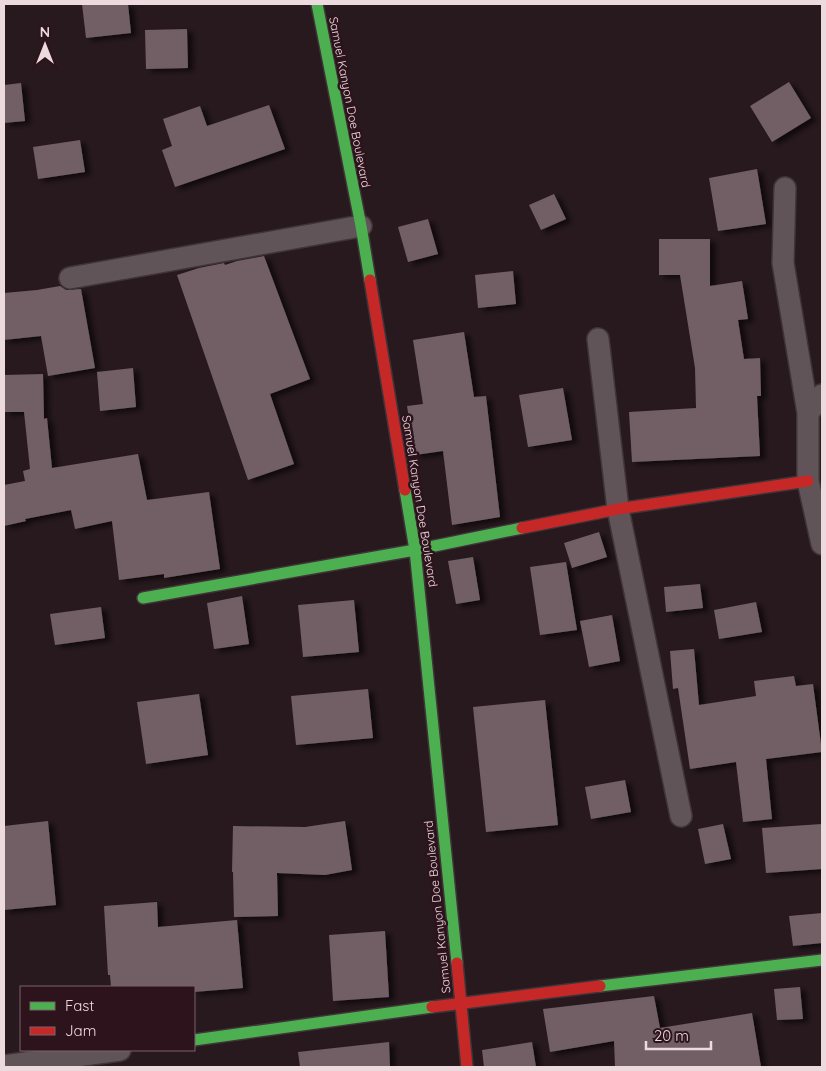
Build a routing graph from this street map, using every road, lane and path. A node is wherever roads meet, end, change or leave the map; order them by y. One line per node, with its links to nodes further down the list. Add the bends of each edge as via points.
1 (317, 4): 3 (street, Samuel Kanyon Doe Boulevard)
2 (785, 188): 7 (street, via 783,262)
3 (361, 226): 4 (street); 11 (street, Samuel Kanyon Doe Boulevard)
4 (70, 278)
5 (598, 339): 9 (street)
6 (822, 395): 7 (street)
7 (808, 413): 8 (street)
8 (808, 481): 9 (street); 10 (street)
9 (618, 509): 11 (street); 13 (street)
10 (822, 544)
11 (416, 550): 12 (street); 15 (street, Samuel Kanyon Doe Boulevard)
12 (143, 598)
13 (681, 816)
14 (822, 960): 15 (street)
15 (460, 1003): 16 (street); 19 (street, Samuel Kanyon Doe Boulevard)
16 (195, 1040)
17 (113, 1051): 18 (street)
18 (4, 1066)
19 (467, 1067)

